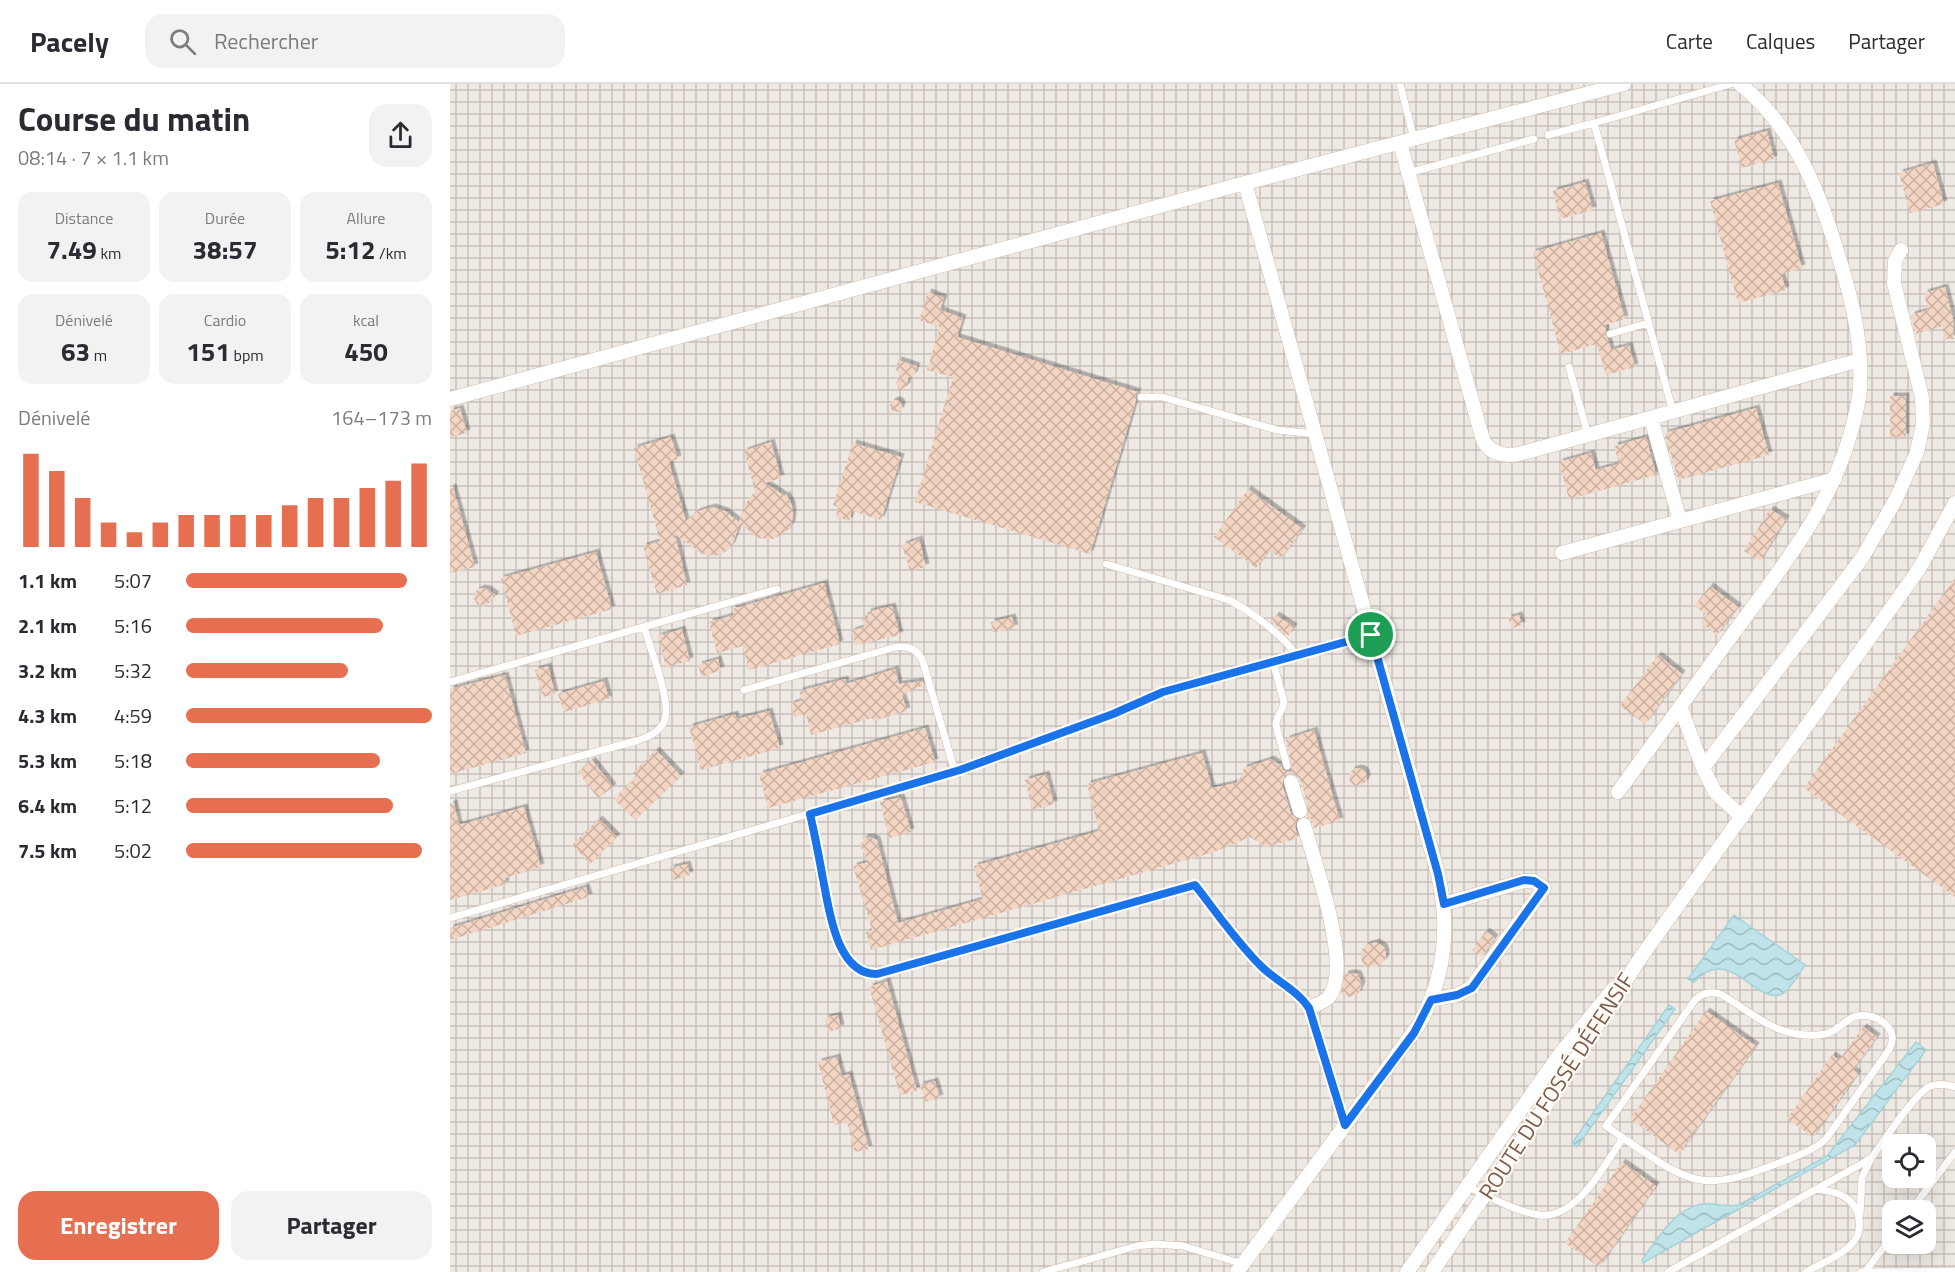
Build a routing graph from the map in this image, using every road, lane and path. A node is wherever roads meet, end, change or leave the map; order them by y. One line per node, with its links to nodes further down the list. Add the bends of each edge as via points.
1 (1400, 84): 7 (lane)
2 (1624, 84): 7 (street)
3 (1731, 84): 5 (lane)
4 (1740, 84): 15 (street, via 1784,131 1818,191 1848,287)
5 (1594, 123): 6 (lane); 13 (lane)
6 (1548, 135)
7 (1414, 139): 9 (street)
8 (1534, 139): 10 (lane)
9 (1400, 143): 10 (street); 11 (street)
10 (1408, 173): 22 (street, via 1485,445 1496,452 1514,455)
11 (1245, 183): 18 (street); 21 (street)
12 (1901, 250): 39 (street, via 1895,261 1894,283 1922,398 1923,424 1917,452 1896,499 1862,558)
13 (1648, 323): 14 (lane); 19 (lane)
14 (1610, 334)
15 (1860, 360): 19 (street); 23 (street, via 1856,414)
16 (1569, 367): 22 (lane)
17 (1142, 397): 21 (lane, via 1158,396 1277,430)
18 (450, 399)
19 (1673, 412): 20 (street)
20 (1651, 418): 22 (street); 26 (street)
21 (1315, 434): 32 (street)
22 (1588, 435)
23 (1835, 479): 26 (street); 37 (street, via 1805,535)
24 (1955, 503): 27 (street)
25 (1955, 518): 27 (street)
26 (1680, 521): 28 (street)
27 (1940, 533): 46 (street, via 1910,583)
28 (1562, 553)
29 (1107, 564): 33 (lane, via 1229,600 1287,643)
30 (777, 589): 31 (lane)
31 (644, 627): 35 (lane); 42 (lane, via 665,699 666,718 659,730 636,741)
32 (1371, 635): 33 (lane); 48 (street)
33 (1296, 656): 34 (lane)
34 (1273, 662): 38 (lane, via 1284,702 1275,725); 40 (lane, via 1163,692)
35 (450, 682)
36 (744, 690): 40 (lane, via 896,647 913,649 921,656)
37 (1680, 706): 39 (street); 43 (street)
38 (1287, 766)
39 (1703, 768): 46 (street, via 1715,792)
40 (955, 772): 45 (lane)
41 (1292, 782): 44 (street)
42 (450, 790)
43 (1618, 792)
44 (1299, 811)
45 (810, 814): 49 (lane); 52 (lane, via 835,933 848,958 865,972 881,972 1195,885 1250,954)
46 (1742, 817): 50 (street)
47 (1304, 825): 52 (street, via 1334,934 1337,960 1329,997)
48 (1444, 904): 51 (street, via 1443,960); 51 (street, via 1524,880 1544,888 1472,988)
49 (450, 918)
50 (1641, 957): 58 (street, ROUTE DU FOSSÉ DÉFENSIF, via 1567,1045); 60 (street, ROUTE DU FOSSÉ DÉFENSIF)
51 (1431, 1000): 54 (street, via 1414,1033)
52 (1309, 1008): 54 (lane)
53 (1955, 1087): 57 (lane, via 1943,1084 1926,1088)
54 (1345, 1125): 64 (street)
55 (1623, 1138): 55 (lane, via 1677,1173 1690,1179 1714,1181 1746,1176 1811,1150 1826,1139 1889,1050 1893,1041 1891,1030 1880,1020 1862,1016 1827,1034 1792,1033 1776,1028 1719,993 1702,994 1606,1126); 60 (lane, via 1580,1199 1565,1210 1552,1215 1535,1214)
56 (1955, 1152): 61 (lane)
57 (1873, 1156): 59 (lane); 62 (lane, via 1862,1177)
58 (1466, 1186): 60 (lane); 67 (street, ROUTE DU FOSSÉ DÉFENSIF)
59 (1816, 1189): 62 (lane, via 1847,1198); 69 (lane)
60 (1485, 1195): 68 (street, ROUTE DU FOSSÉ DÉFENSIF)
61 (1919, 1200)
62 (1860, 1223): 70 (lane, via 1857,1237 1848,1248)
63 (1882, 1249): 71 (lane)
64 (1240, 1268): 66 (lane, via 1183,1246 1154,1244)
65 (1955, 1271): 71 (lane)
66 (1043, 1272)
67 (1407, 1272)
68 (1432, 1272)
69 (1668, 1272)
70 (1806, 1272)
71 (1864, 1272)

